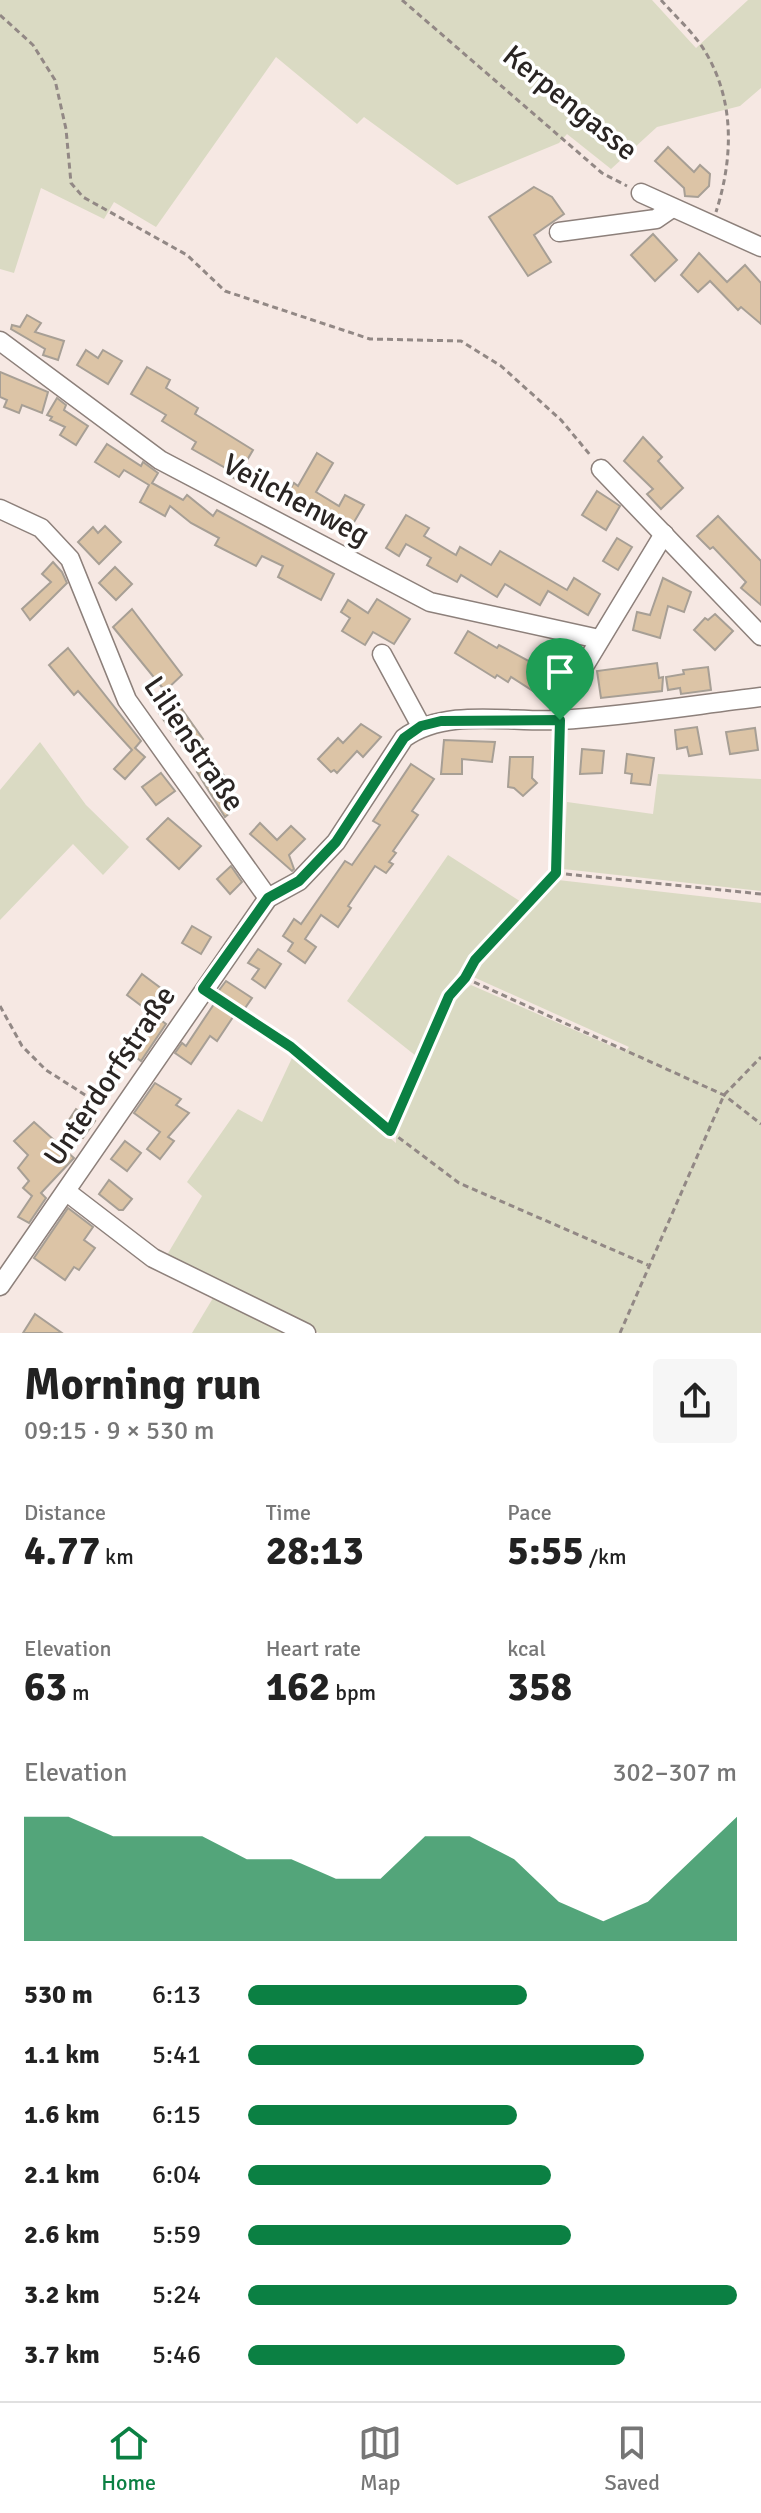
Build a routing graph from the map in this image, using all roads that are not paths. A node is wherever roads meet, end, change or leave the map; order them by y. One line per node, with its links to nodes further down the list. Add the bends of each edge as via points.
1 (641, 193): 2 (street, Kerpengasse)
2 (672, 208): 3 (street, via 656,219); 4 (street, Kerpengasse)
3 (559, 232)
4 (761, 247)
5 (0, 341): 10 (street, Veilchenweg, via 160,460 430,602)
6 (601, 469): 8 (street)
7 (0, 509): 15 (street, Lilienstraße, via 41,528 70,559 127,700)
8 (664, 534): 9 (street); 10 (street)
9 (761, 636)
10 (599, 639): 13 (street, via 560,706)
11 (382, 654): 14 (street)
12 (761, 697): 13 (street)
13 (560, 720): 14 (street, via 441,721)
14 (421, 726): 15 (street, via 404,738 336,842 299,881)
15 (268, 898): 16 (street, Unterdorfstraße)
16 (67, 1192): 17 (street, Unterdorfstraße); 18 (street, via 153,1258)
17 (0, 1286)
18 (306, 1333)

